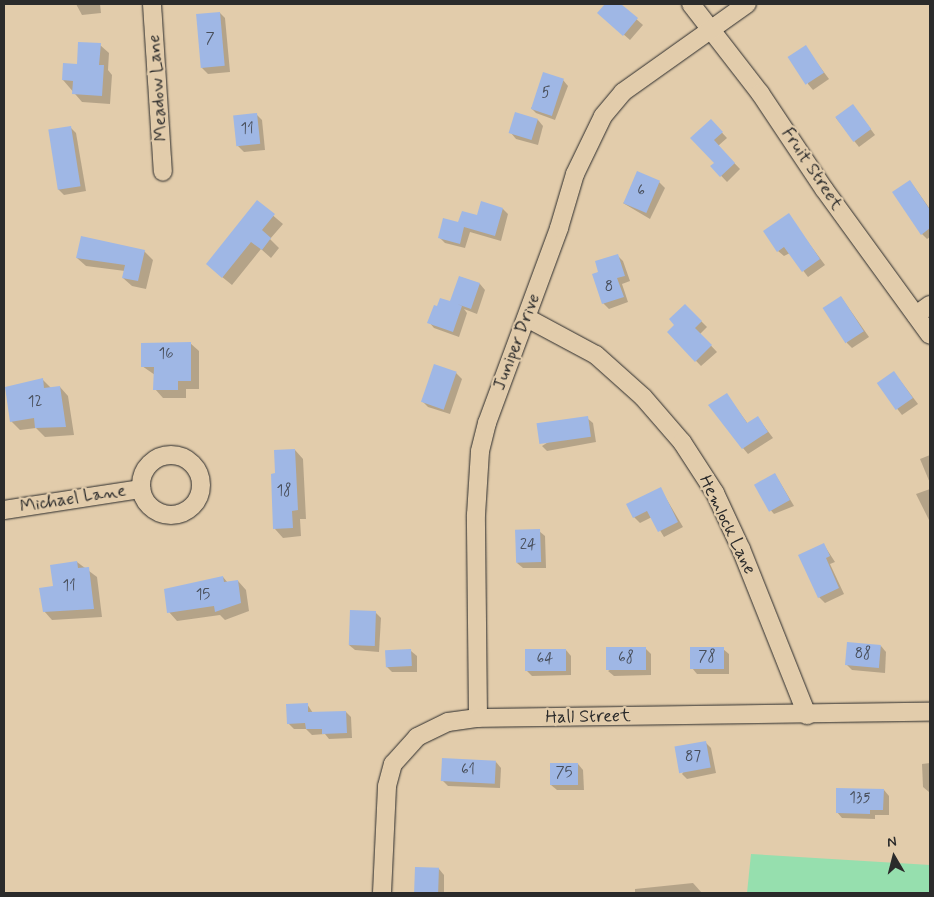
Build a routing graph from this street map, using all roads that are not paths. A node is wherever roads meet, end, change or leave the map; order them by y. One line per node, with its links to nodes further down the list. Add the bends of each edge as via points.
1 (152, 4): 5 (street, Meadow Lane)
2 (691, 4): 4 (street, Fruit Street)
3 (747, 4): 4 (street, Juniper Drive)
4 (712, 31): 7 (street, Fruit Street, via 760,92 824,189); 8 (street, Juniper Drive, via 623,92 603,116 576,174)
5 (163, 172)
6 (930, 305): 7 (street)
7 (916, 315): 9 (street, Fruit Street)
8 (527, 318): 13 (street, Hemlock Lane, via 596,355 643,397 682,442 715,493 737,541); 14 (street, Juniper Drive, via 487,422 480,451 476,515)
9 (930, 336)
10 (141, 489): 11 (street, Michael Lane)
11 (4, 510)
12 (930, 712): 13 (street, Hall Street)
13 (807, 715): 14 (street, Hall Street)
14 (478, 718): 15 (street, Hall Street, via 432,728 416,736 393,764 387,786)
15 (382, 893)

